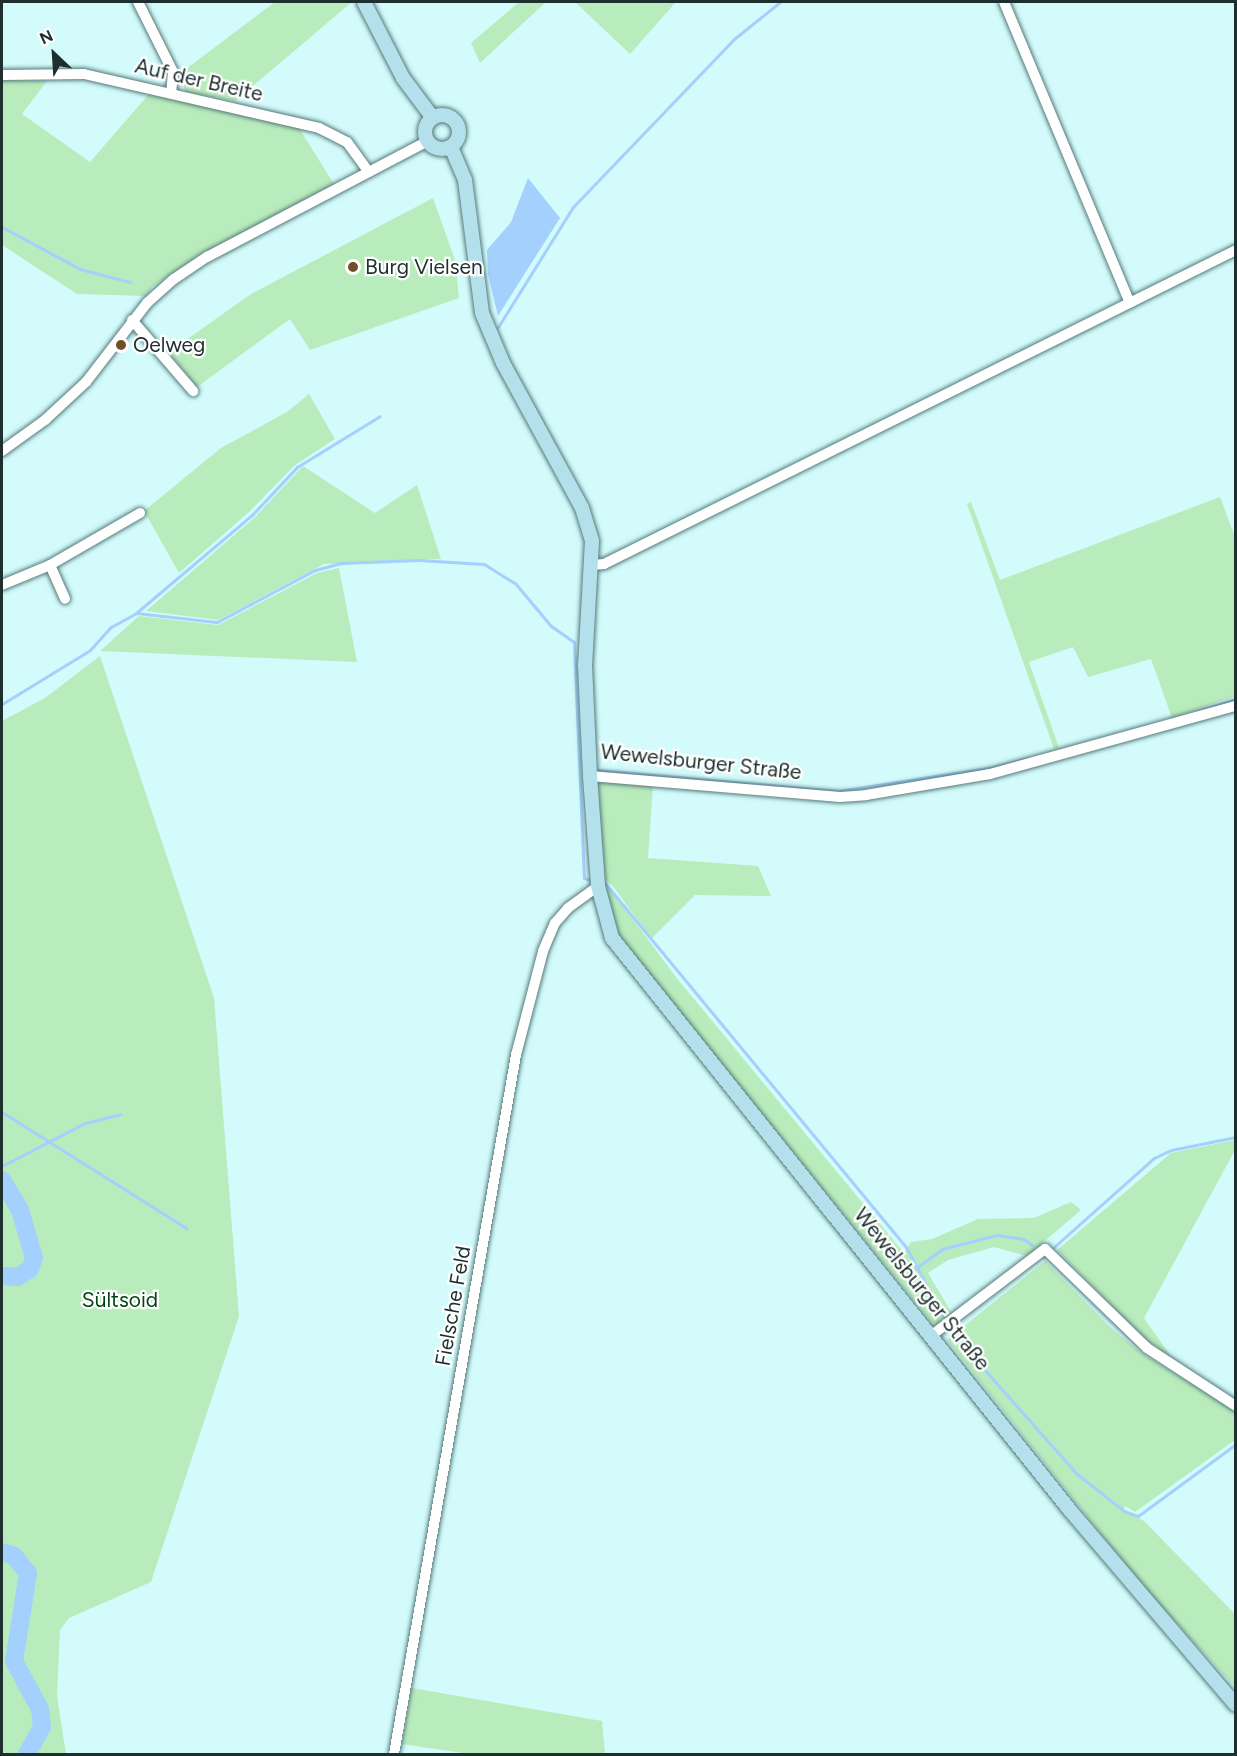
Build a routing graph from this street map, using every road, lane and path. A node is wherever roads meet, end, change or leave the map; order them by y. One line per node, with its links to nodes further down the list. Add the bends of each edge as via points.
1 (138, 2): 5 (street, via 173,72)
2 (364, 2): 6 (main road, via 402,78)
3 (1004, 2): 11 (street)
4 (2, 75): 5 (street, Auf der Breite, via 84,74)
5 (171, 93): 9 (street, Auf der Breite, via 320,128 347,142)
6 (433, 118): 7 (main road, via 425,131); 8 (main road, via 447,115 458,124 459,133)
7 (428, 141): 8 (main road, via 441,149); 9 (street)
8 (451, 147): 17 (main road, Wewelsburger Straße, via 465,180 482,313 503,363 582,508 592,541)
9 (369, 172): 12 (street, via 207,257 147,303)
10 (1236, 250): 11 (street)
11 (1130, 303): 17 (street, via 604,564)
12 (132, 320): 13 (street); 14 (street, via 86,382 45,420)
13 (193, 391)
14 (2, 451)
15 (140, 513): 16 (street)
16 (50, 565): 18 (street); 19 (street)
17 (592, 565): 21 (main road, Wewelsburger Straße, via 585,665)
18 (2, 585)
19 (66, 599)
20 (1236, 706): 21 (street, Wewelsburger Straße, via 990,774 866,795 840,797)
21 (590, 776): 22 (main road, Wewelsburger Straße)
22 (598, 886): 23 (main road, Wewelsburger Straße, via 612,938); 26 (street, Fielsche Feld, via 555,923 543,951 516,1054)
23 (932, 1335): 24 (street, via 1045,1249 1147,1348); 25 (main road, Wewelsburger Straße, via 1070,1509)
24 (1236, 1406)
25 (1236, 1705)
26 (394, 1755)

